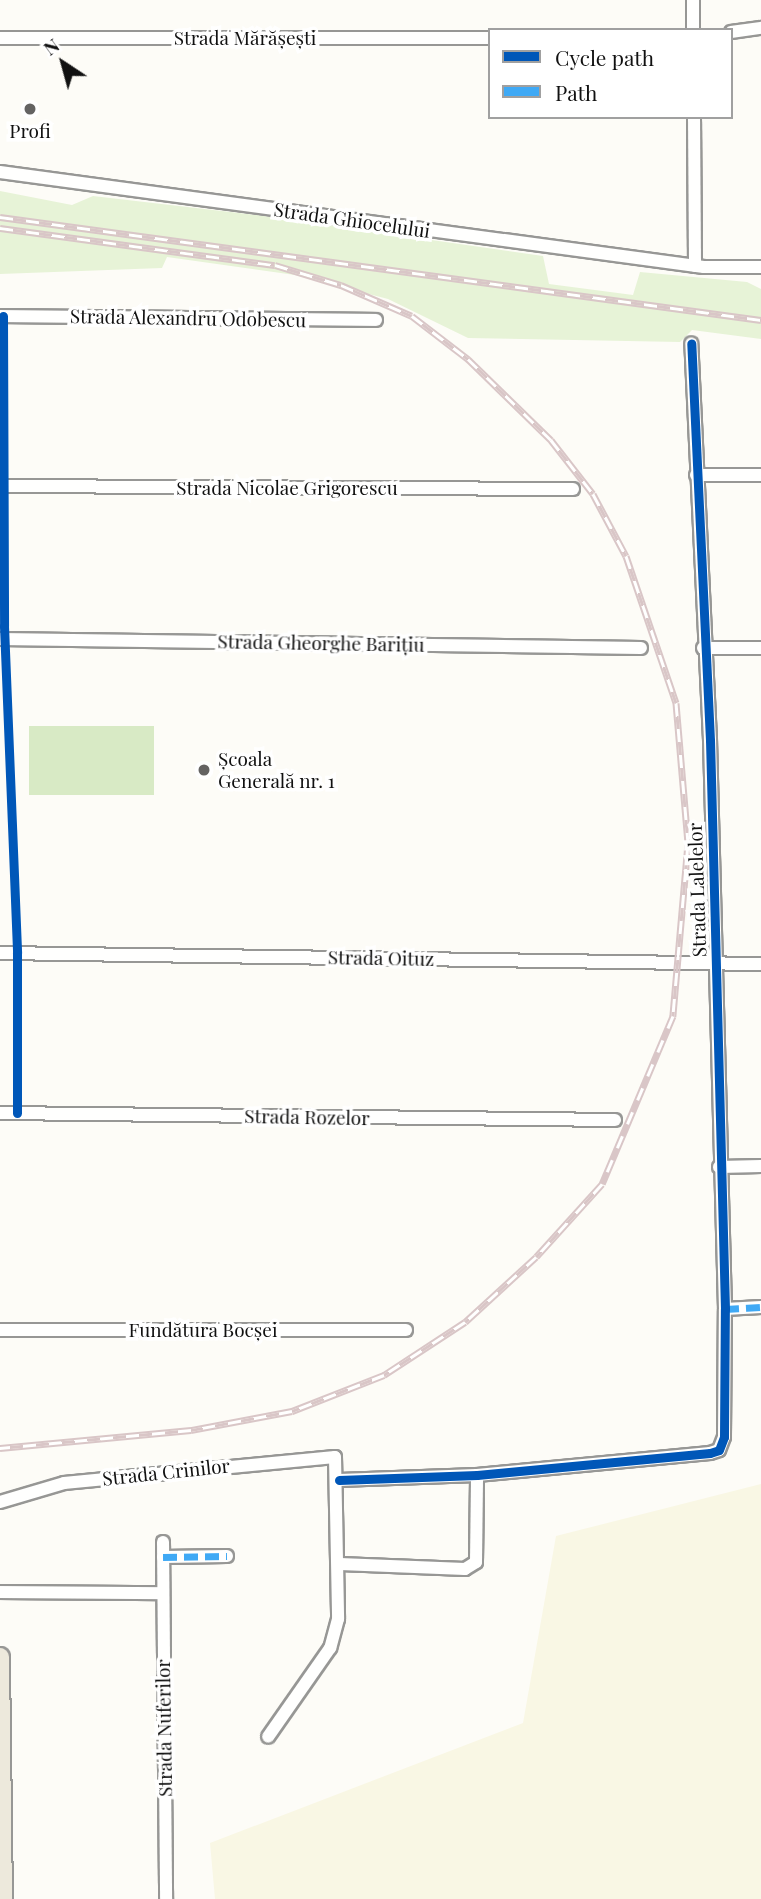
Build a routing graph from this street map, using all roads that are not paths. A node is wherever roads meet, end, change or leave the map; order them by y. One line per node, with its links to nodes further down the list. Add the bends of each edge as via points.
1 (693, 0): 2 (street)
2 (693, 28)
3 (761, 28): 4 (street)
4 (733, 32)
5 (0, 38): 6 (street, Strada Mărășești)
6 (488, 38)
7 (694, 119): 9 (street)
8 (0, 172): 9 (street, Strada Ghiocelului)
9 (700, 267): 10 (street, Strada Ghiocelului)
10 (761, 267)
11 (0, 316): 12 (street, Strada Alexandru Odobescu)
12 (376, 320)
13 (691, 342): 14 (street, Strada Lalelelor)
14 (696, 475): 15 (street); 20 (street, Strada Lalelelor)
15 (761, 475)
16 (0, 486): 17 (street, Strada Nicolae Grigorescu)
17 (573, 489)
18 (0, 639): 19 (street, Strada Gheorghe Barițiu)
19 (641, 648)
20 (703, 648): 21 (street); 24 (street, Strada Lalelelor)
21 (761, 648)
22 (0, 953): 24 (street, Strada Oituz)
23 (761, 964): 24 (street, Strada Oituz)
24 (716, 965): 28 (street, Strada Lalelelor)
25 (0, 1113): 26 (street, Strada Rozelor)
26 (615, 1121)
27 (761, 1166): 28 (street)
28 (719, 1167): 30 (street, Strada Lalelelor)
29 (761, 1307): 30 (street)
30 (725, 1309): 33 (street, Strada Lalelelor, via 724,1437 719,1450)
31 (0, 1330): 32 (street, Fundătura Bocșei)
32 (406, 1330)
33 (477, 1475): 34 (street); 39 (street, via 476,1562 465,1569)
34 (339, 1480): 35 (street, Strada Crinilor, via 335,1457 64,1483); 39 (street)
35 (0, 1503)
36 (163, 1542): 38 (street, Strada Nuferilor)
37 (227, 1556): 38 (street)
38 (163, 1557): 41 (street, Strada Nuferilor)
39 (340, 1564): 43 (street, via 338,1619 330,1648)
40 (0, 1592): 41 (street)
41 (163, 1592): 46 (street, Strada Nuferilor)
42 (0, 1657): 44 (main road)
43 (268, 1737)
44 (1, 1811): 45 (main road)
45 (3, 1899)
46 (166, 1899)

